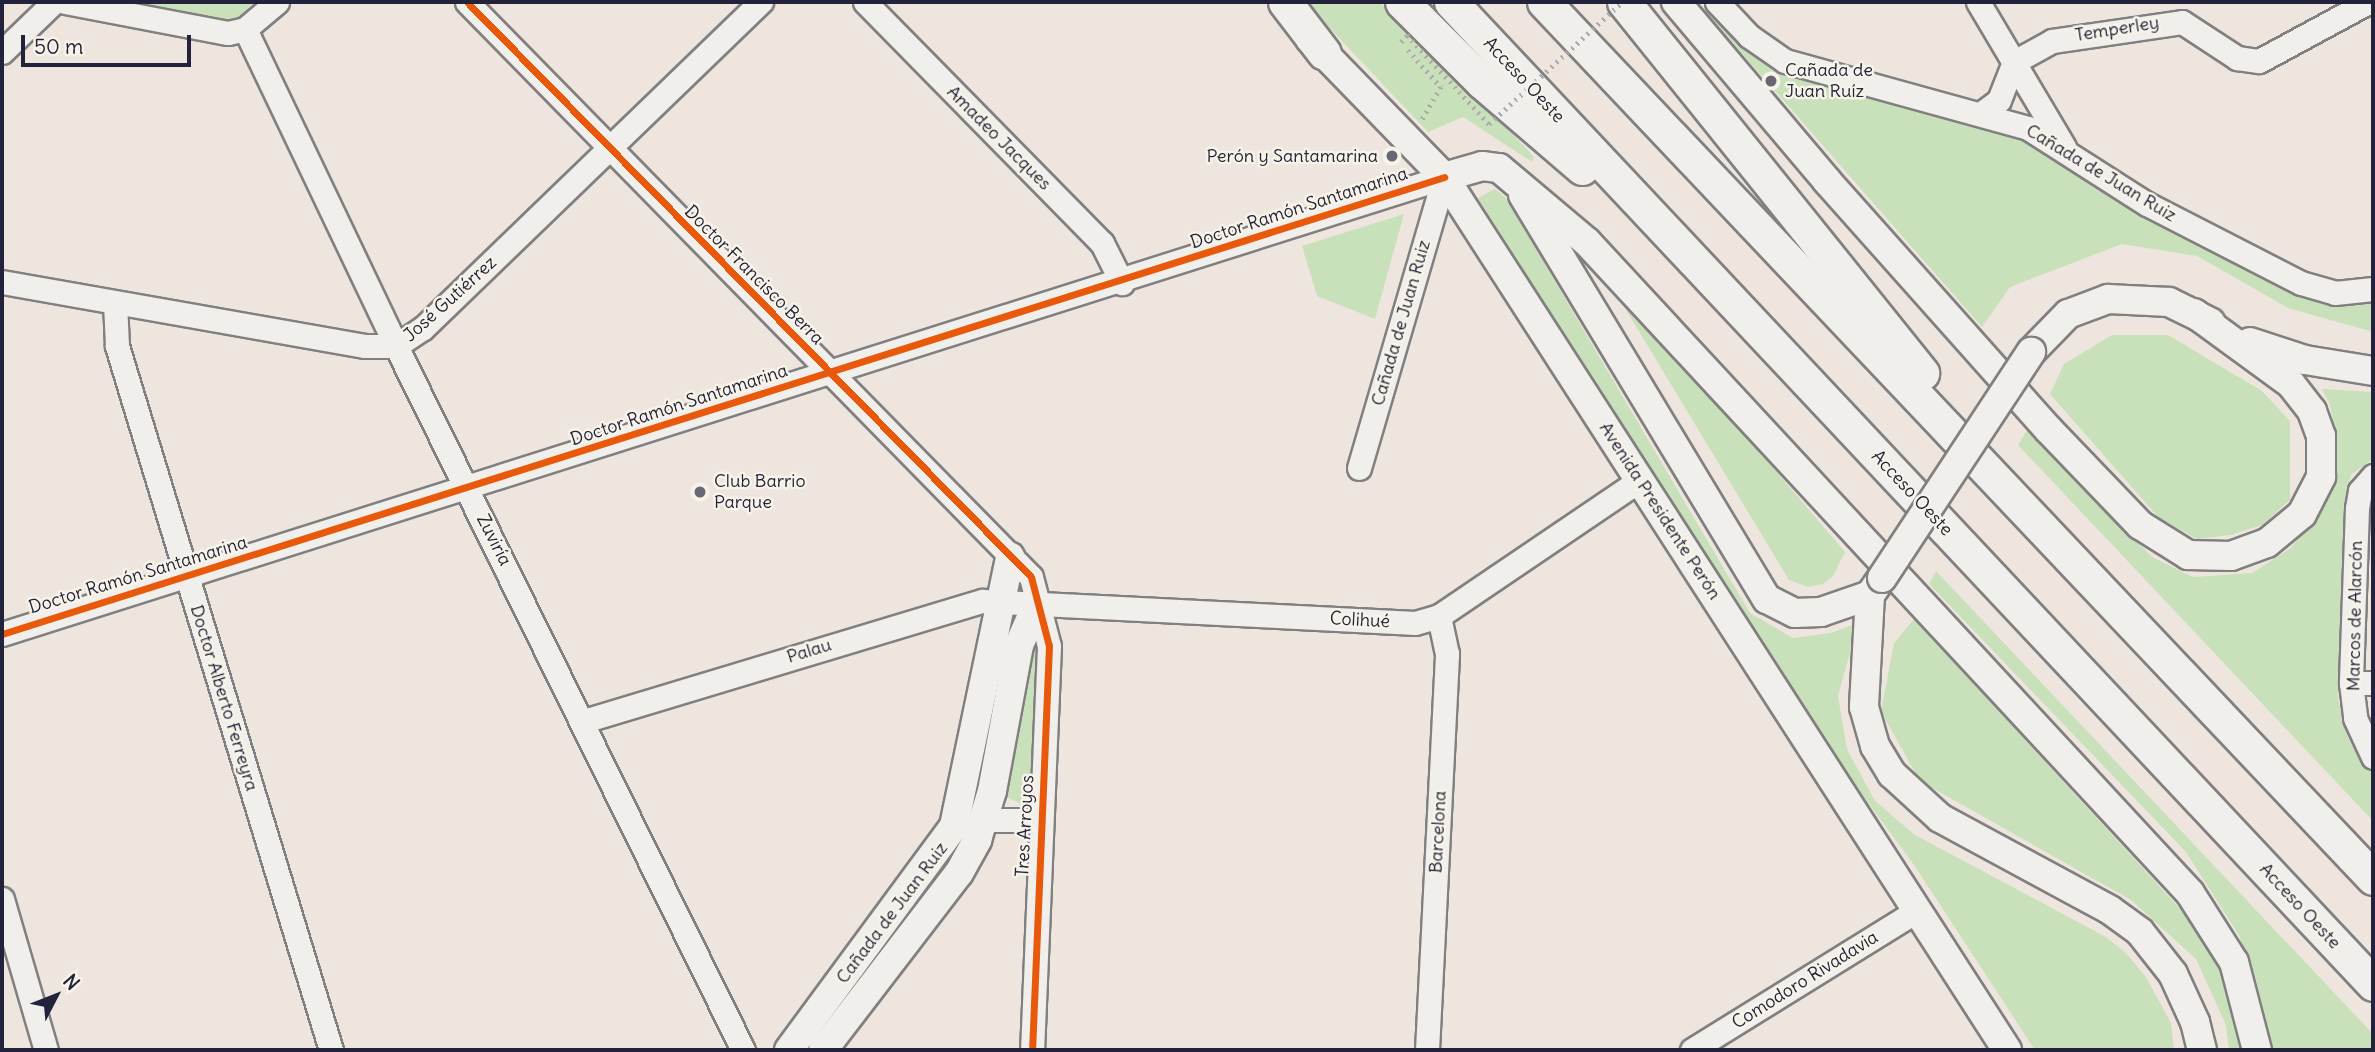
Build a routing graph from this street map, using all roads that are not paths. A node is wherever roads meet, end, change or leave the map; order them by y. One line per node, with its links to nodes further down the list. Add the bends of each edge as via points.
1 (54, 2): 18 (street)
2 (65, 2): 17 (street, via 228,33)
3 (277, 2): 17 (street)
4 (467, 2): 22 (street, Doctor Francisco Berra)
5 (761, 2): 22 (street, José Gutiérrez)
6 (865, 2): 27 (street, Amadeo Jacques, via 1102,243)
7 (1274, 2): 19 (main road, Avenida Presidente Perón)
8 (1285, 2): 19 (highway)
9 (1402, 2): 28 (highway, via 1482,82)
10 (1451, 2): 28 (highway, Acceso Oeste)
11 (1544, 2): 39 (highway)
12 (1676, 2): 31 (main road, via 1827,181 2140,525 2188,555 2231,556 2267,543 2302,514 2321,477 2321,436 2312,411 2291,384)
13 (1717, 2): 21 (street, Cañada de Juan Ruiz, via 1749,36 1785,61)
14 (1978, 2): 20 (street)
15 (2368, 2): 20 (street, Temperley, via 2259,61 2237,58 2196,29 2168,21 2064,38)
16 (1626, 7): 39 (highway)
17 (245, 29): 32 (street, Zuviría)
18 (2, 52)
19 (1324, 53): 24 (main road, Avenida Presidente Perón)
20 (2014, 62): 21 (street, via 1999,100); 23 (street)
21 (1982, 113): 23 (street, Cañada de Juan Ruiz, via 2028,128)
22 (608, 150): 32 (street, José Gutiérrez, via 423,328); 34 (street, Doctor Francisco Berra)
23 (2066, 151): 29 (street, Cañada de Juan Ruiz, via 2147,204 2301,283 2335,293)
24 (1444, 177): 25 (main road, via 1489,165); 27 (street, Doctor Ramón Santamarina); 35 (street, Cañada de Juan Ruiz); 37 (main road, Avenida Presidente Perón)
25 (1513, 180): 42 (main road, via 1766,599 1803,614 1830,610); 66 (main road, via 1587,242 2190,893 2234,962)
26 (2, 282): 30 (street, José Gutiérrez)
27 (1122, 283): 34 (street, Doctor Ramón Santamarina)
28 (1718, 287): 55 (highway, Acceso Oeste)
29 (2373, 289)
30 (114, 303): 32 (street, José Gutiérrez, via 365,346); 41 (street, Doctor Alberto Ferreyra, via 117,346)
31 (2194, 313): 33 (main road, via 2264,348); 42 (main road, bridge, via 2156,299 2108,299 2068,314 2031,352)
32 (396, 346): 38 (street, Zuviría)
33 (2373, 371)
34 (829, 374): 38 (street, Doctor Ramón Santamarina); 40 (street, Doctor Francisco Berra)
35 (1359, 468)
36 (2373, 476): 47 (street, Marcos de Alarcón, via 2360,491 2357,508)
37 (1640, 480): 45 (street, Colihué); 54 (main road, Avenida Presidente Perón)
38 (468, 488): 41 (street, Doctor Ramón Santamarina); 48 (street, Zuviría)
39 (2047, 531): 52 (highway)
40 (1010, 557): 43 (main road, Cañada de Juan Ruiz); 44 (street, Doctor Francisco Berra, via 1031,577)
41 (187, 577): 46 (street, Doctor Ramón Santamarina); 58 (street, Doctor Alberto Ferreyra)
42 (1876, 587): 56 (main road, via 1864,707 1875,746 1892,774 1940,818 2110,910 2140,932 2174,974)
43 (1003, 604): 44 (street, Palau); 48 (street, Palau, via 967,603); 60 (main road, Cañada de Juan Ruiz, via 954,827)
44 (1037, 604): 45 (street, Colihué, via 1415,623); 50 (main road, Cañada de Juan Ruiz, via 1019,645); 51 (street, Tres Arroyos, via 1049,646)
45 (1439, 616): 63 (street, Barcelona, via 1447,654)
46 (2, 634)
47 (2362, 683): 49 (street, Marcos de Alarcón, via 2355,718)
48 (584, 720): 59 (street, Zuviría)
49 (2373, 757)
50 (985, 820): 51 (street); 61 (main road, Cañada de Juan Ruiz, via 959,873)
51 (1041, 820): 62 (street, Tres Arroyos)
52 (2373, 878)
53 (2, 899): 57 (street)
54 (1918, 910): 64 (street, Comodoro Rivadavia); 65 (main road, Avenida Presidente Perón)
55 (2373, 984)
56 (2198, 1046)
57 (46, 1050)
58 (331, 1050)
59 (743, 1050)
60 (789, 1050)
61 (823, 1050)
62 (1032, 1050)
63 (1427, 1050)
64 (1692, 1050)
65 (2007, 1050)
66 (2257, 1050)

